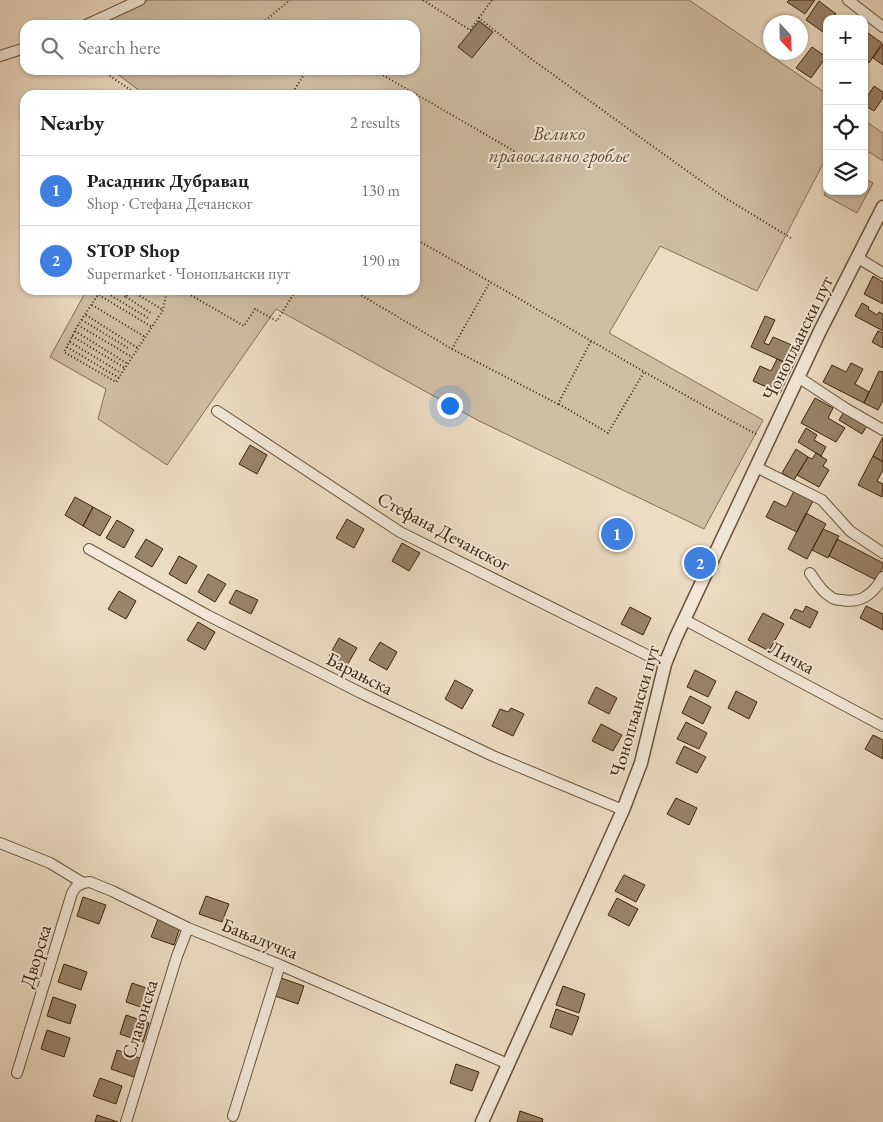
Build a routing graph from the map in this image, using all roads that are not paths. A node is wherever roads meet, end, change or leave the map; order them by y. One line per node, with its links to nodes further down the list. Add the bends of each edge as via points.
1 (140, 0): 3 (street)
2 (848, 0): 4 (street)
3 (97, 20)
4 (883, 27)
5 (20, 50): 6 (street)
6 (0, 56)
7 (883, 207): 8 (street, Чонопљански пут)
8 (858, 258): 9 (street); 10 (street, Чонопљански пут)
9 (883, 273)
10 (798, 377): 12 (street); 13 (street, Чонопљански пут)
11 (217, 411): 20 (street, Стефана Дечанског, via 400,532)
12 (883, 430)
13 (756, 467): 15 (street, via 822,500 850,531); 19 (street, Чонопљански пут)
14 (89, 549): 22 (street, Барањска, via 207,615 363,694 493,756)
15 (883, 553)
16 (810, 573): 18 (street, via 831,598 861,600)
17 (883, 577): 18 (street)
18 (880, 592)
19 (685, 620): 20 (street, Чонопљански пут); 21 (street, Личка)
20 (665, 664): 22 (street, Чонопљански пут, via 648,739)
21 (883, 726)
22 (623, 810): 27 (street, Чонопљански пут)
23 (0, 843): 24 (street, Бањалучка, via 50,863)
24 (83, 882): 25 (street, Бањалучка, via 112,891); 28 (street, Дворска, via 72,893)
25 (188, 928): 26 (street, Бањалучка); 30 (street, Славонска)
26 (280, 965): 27 (street, Бањалучка); 29 (street)
27 (508, 1064): 31 (street, Чонопљански пут)
28 (17, 1073)
29 (233, 1116)
30 (126, 1122)
31 (482, 1122)

